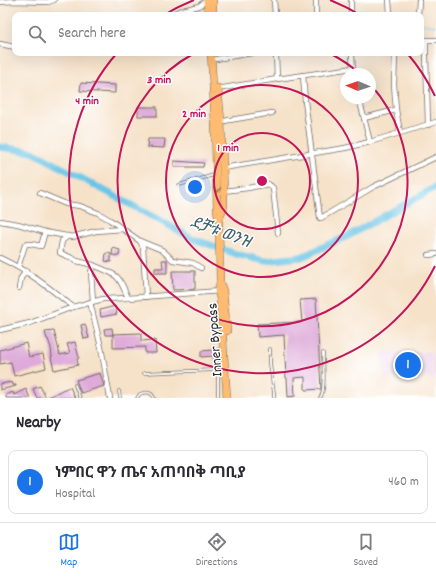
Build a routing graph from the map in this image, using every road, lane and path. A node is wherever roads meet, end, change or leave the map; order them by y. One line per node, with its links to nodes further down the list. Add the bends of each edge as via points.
1 (54, 0): 9 (street)
2 (207, 0): 10 (street, via 196,8); 11 (main road)
3 (213, 0): 12 (main road)
4 (274, 0): 13 (street)
5 (316, 0): 14 (street)
6 (351, 0): 15 (street)
7 (390, 0): 16 (street)
8 (419, 0): 17 (street)
9 (0, 2)
10 (176, 12)
11 (208, 12)
12 (214, 12)
13 (275, 12)
14 (316, 12)
15 (351, 12)
16 (390, 12)
17 (418, 12)
18 (424, 40): 19 (street); 38 (street)
19 (436, 40)
20 (0, 44): 21 (street)
21 (12, 46)
22 (211, 56): 31 (main road, Inner Bypass)
23 (216, 56): 31 (main road, Inner Bypass)
24 (276, 56): 30 (street)
25 (352, 56): 27 (street)
26 (395, 56): 33 (street)
27 (353, 68)
28 (340, 70): 29 (street)
29 (303, 75): 30 (street); 41 (street)
30 (278, 79): 31 (street)
31 (215, 89): 36 (main road, Inner Bypass)
32 (360, 104): 35 (street)
33 (396, 110): 35 (street); 39 (street)
34 (272, 113): 36 (street)
35 (364, 118): 40 (street)
36 (218, 122): 43 (main road, Inner Bypass); 44 (main road, Inner Bypass)
37 (436, 122): 38 (street)
38 (428, 125): 39 (street)
39 (400, 132): 40 (street)
40 (370, 142): 41 (street)
41 (312, 154): 42 (street, via 320,219 373,187); 43 (street)
42 (436, 157)
43 (223, 168): 46 (main road, Inner Bypass)
44 (217, 174): 45 (lane); 49 (main road, Inner Bypass, one-way to 49)
45 (179, 184)
46 (224, 191): 49 (main road, Inner Bypass, via 224,206); 52 (street, via 268,184 271,186)
47 (40, 193): 50 (street, via 98,213)
48 (0, 221): 51 (street)
49 (218, 221): 65 (main road, Inner Bypass)
50 (123, 229): 53 (street); 54 (street)
51 (45, 232): 53 (street); 61 (street, via 40,246 25,245)
52 (278, 233)
53 (68, 236): 60 (street, via 62,241 60,253)
54 (140, 241): 55 (street); 56 (street)
55 (150, 244): 56 (street); 62 (street, via 173,260 193,263)
56 (143, 249): 66 (street)
57 (436, 254): 58 (street)
58 (428, 255)
59 (0, 258): 61 (street)
60 (93, 265): 67 (street, via 117,276); 68 (street)
61 (18, 267): 63 (street)
62 (201, 268)
63 (26, 271): 64 (street); 69 (street)
64 (19, 288)
65 (221, 291): 66 (street); 82 (main road, Inner Bypass); 83 (main road, Inner Bypass)
66 (146, 297): 67 (street)
67 (128, 298): 68 (street)
68 (91, 302): 69 (street); 77 (street)
69 (73, 307): 70 (street, via 30,323)
70 (0, 330)
71 (270, 349): 84 (lane)
72 (323, 352): 85 (lane, via 324,389)
73 (144, 373): 81 (lane, via 215,370 218,374)
74 (75, 385): 76 (lane)
75 (119, 391): 78 (lane)
76 (80, 398)
77 (110, 398)
78 (120, 398)
79 (137, 398): 80 (lane, via 146,392 151,393)
80 (154, 398)
81 (218, 398)
82 (227, 398)
83 (232, 398)
84 (274, 398)
85 (320, 398)

